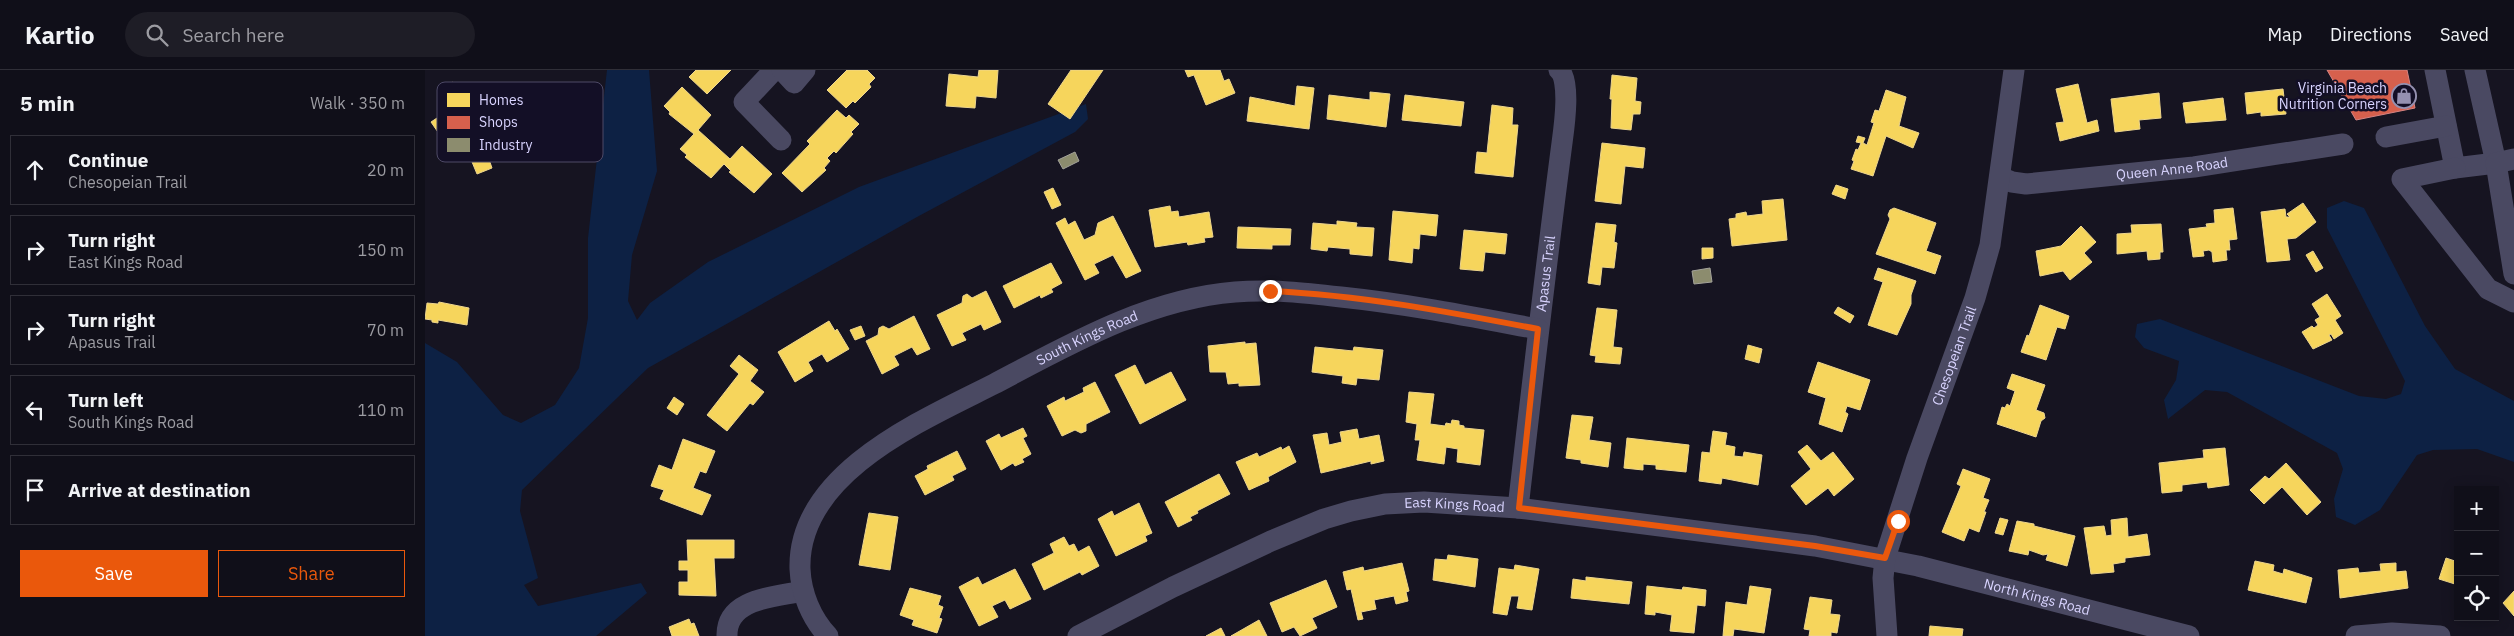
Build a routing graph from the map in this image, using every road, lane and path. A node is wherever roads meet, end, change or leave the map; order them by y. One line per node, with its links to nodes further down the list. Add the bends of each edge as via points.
1 (774, 70): 10 (street, via 743,102)
2 (782, 70): 3 (street, via 793,82)
3 (805, 70)
4 (2014, 70): 14 (street, Chesopeian Trail)
5 (2435, 70): 8 (street)
6 (2475, 70): 12 (street)
7 (1565, 74): 17 (street, Apasus Trail, via 1564,132)
8 (2446, 126): 9 (street); 13 (street)
9 (2386, 138)
10 (781, 140)
11 (2343, 144): 14 (street, Queen Anne Road, via 2194,167 2027,184)
12 (2505, 161): 13 (street); 15 (street)
13 (2455, 168): 16 (street, via 2402,179 2488,289)
14 (2001, 177): 19 (street, Chesopeian Trail, via 1991,245 1975,298)
15 (2514, 274)
16 (2514, 302)
17 (1538, 329): 18 (street, Apasus Trail); 20 (street, South Kings Road, via 1433,309 1270,291 1233,292 1147,311 1091,333 913,425 858,461 832,489 812,518 803,540 800,560)
18 (1519, 508): 19 (street, East Kings Road); 23 (street, East Kings Road, via 1424,502 1385,504 1324,518)
19 (1885, 558): 24 (street, Chesopeian Trail, via 1883,578); 25 (street, North Kings Road, via 2162,619)
20 (803, 591): 21 (street, via 740,607 731,615); 22 (street, South Kings Road, via 814,618)
21 (727, 636)
22 (828, 636)
23 (1078, 636)
24 (1887, 636)
25 (2189, 636)
26 (2356, 636): 27 (street, via 2392,633)
27 (2440, 636)

